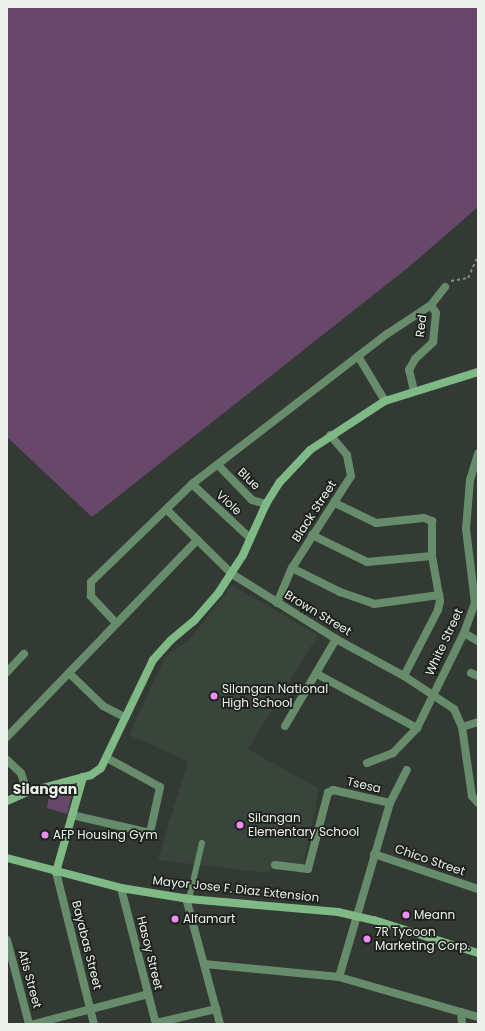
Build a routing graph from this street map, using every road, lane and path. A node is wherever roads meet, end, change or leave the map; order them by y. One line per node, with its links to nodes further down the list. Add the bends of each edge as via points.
1 (478, 256): 2 (path, via 468,278 453,280)
2 (445, 287): 3 (street)
3 (431, 305): 4 (street); 6 (street, Red, via 436,313 433,342 415,359 409,370)
4 (358, 356): 7 (street); 10 (street)
5 (478, 372): 6 (street)
6 (414, 391): 7 (street)
7 (385, 401): 8 (street)
8 (330, 435): 12 (street, Black Street, via 347,455 351,476); 13 (street, via 295,465)
9 (478, 453): 24 (street, White Street, via 470,480 466,529 475,603)
10 (218, 466): 11 (street); 13 (street, Blue, via 252,500)
11 (192, 484): 14 (street); 16 (street, Viole)
12 (334, 503): 15 (street, Black Street); 18 (street, via 376,523 430,519)
13 (266, 504): 16 (street)
14 (167, 510): 17 (street, Brown Street); 23 (street, via 91,582 91,596)
15 (312, 535): 18 (street, via 367,562); 19 (street, Black Street)
16 (250, 538): 20 (street)
17 (197, 540): 20 (street, Brown Street); 23 (street)
18 (432, 556): 21 (street)
19 (292, 568): 21 (street, via 340,592 374,604); 22 (street, Black Street)
20 (232, 574): 22 (street, Brown Street); 33 (street, via 206,608 153,660)
21 (439, 595): 31 (street, via 438,610)
22 (278, 603): 25 (street, Brown Street)
23 (116, 623): 29 (street)
24 (464, 633): 26 (street); 32 (street, White Street)
25 (336, 638): 30 (street); 31 (street, Brown Street)
26 (478, 641)
27 (24, 654): 28 (street)
28 (7, 672)
29 (70, 673): 33 (street, via 103,706); 38 (street)
30 (317, 674): 35 (street); 37 (street)
31 (404, 676): 32 (street, Brown Street)
32 (433, 694): 36 (street, Brown Street, via 454,709); 37 (street, White Street)
33 (125, 718): 39 (street)
34 (478, 722): 36 (street)
35 (285, 726)
36 (462, 727): 47 (street, Brown Street, via 472,796)
37 (417, 728): 41 (street, White Street, via 393,753)
38 (7, 736)
39 (107, 758): 43 (street, via 97,772); 48 (street, via 160,787 150,833)
40 (7, 760): 44 (street, via 21,773)
41 (368, 763)
42 (407, 770): 46 (street)
43 (83, 777): 44 (street); 48 (street)
44 (27, 792): 45 (street)
45 (7, 800)
46 (390, 803): 50 (street, Tsesa); 52 (street, Tsesa, via 333,790 328,793 308,869)
47 (478, 803)
48 (72, 815): 53 (street)
49 (202, 843): 56 (lane)
50 (374, 854): 55 (street, Chico Street); 57 (street, Tsesa)
51 (7, 858): 53 (street, Mayor Jose F. Diaz Extension)
52 (274, 865)
53 (56, 872): 54 (street, Mayor Jose F. Diaz Extension); 63 (street, Bayabas Street)
54 (121, 888): 56 (street, Mayor Jose F. Diaz Extension); 62 (street, Hasoy Street)
55 (478, 889)
56 (187, 898): 57 (street, Mayor Jose F. Diaz Extension, via 312,909); 60 (street)
57 (357, 916): 59 (street, Mayor Jose F. Diaz Extension); 61 (street, Tsesa)
58 (7, 940): 68 (street, Atis Street)
59 (478, 953)
60 (204, 964): 61 (street, via 293,970); 64 (street)
61 (339, 977): 65 (street)
62 (148, 994): 63 (street); 67 (street, Hasoy Street)
63 (91, 1009): 69 (street); 70 (street, Bayabas Street)
64 (216, 1009): 67 (street); 71 (street)
65 (461, 1012): 66 (street); 72 (street)
66 (478, 1017)
67 (156, 1023)
68 (29, 1024)
69 (34, 1024)
70 (94, 1024)
71 (220, 1024)
72 (462, 1024)

